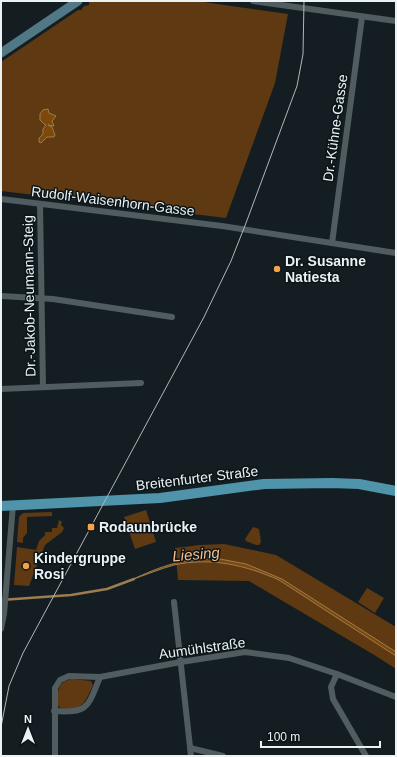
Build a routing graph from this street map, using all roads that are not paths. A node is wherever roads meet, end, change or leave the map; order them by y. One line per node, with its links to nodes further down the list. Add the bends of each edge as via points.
1 (78, 1): 5 (street)
2 (252, 1): 3 (street)
3 (362, 17): 4 (street); 8 (street, Dr.-Kühne-Gasse)
4 (396, 22)
5 (1, 53)
6 (1, 199): 7 (street, Rudolf-Waisenhorn-Gasse)
7 (40, 204): 8 (street, Rudolf-Waisenhorn-Gasse, via 222,226); 11 (street, Dr.-Jakob-Neumann-Steig)
8 (332, 243): 9 (street)
9 (396, 253)
10 (1, 296): 11 (street)
11 (41, 298): 12 (street); 14 (street, Dr.-Jakob-Neumann-Steig)
12 (172, 317)
13 (141, 383): 14 (street)
14 (43, 387): 15 (street)
15 (1, 389)
16 (396, 491): 18 (main road, Breitenfurter Straße, via 359,484 264,484 160,498)
17 (1, 506): 18 (main road, Breitenfurter Straße)
18 (12, 506): 20 (street)
19 (174, 602): 21 (street)
20 (1, 629)
21 (181, 662): 22 (street, Aumühlstraße, via 245,652 288,658); 23 (street, Aumühlstraße); 26 (street)
22 (336, 674): 24 (street, Aumühlstraße); 30 (street, via 331,687 333,699)
23 (100, 677): 25 (street, via 85,708 70,712); 25 (street, Aumühlstraße, via 69,676 60,680 55,688)
24 (396, 697)
25 (54, 711): 27 (street, Aumühlstraße)
26 (190, 748): 28 (street); 29 (street)
27 (55, 756)
28 (191, 756)
29 (223, 756)
30 (366, 756)

